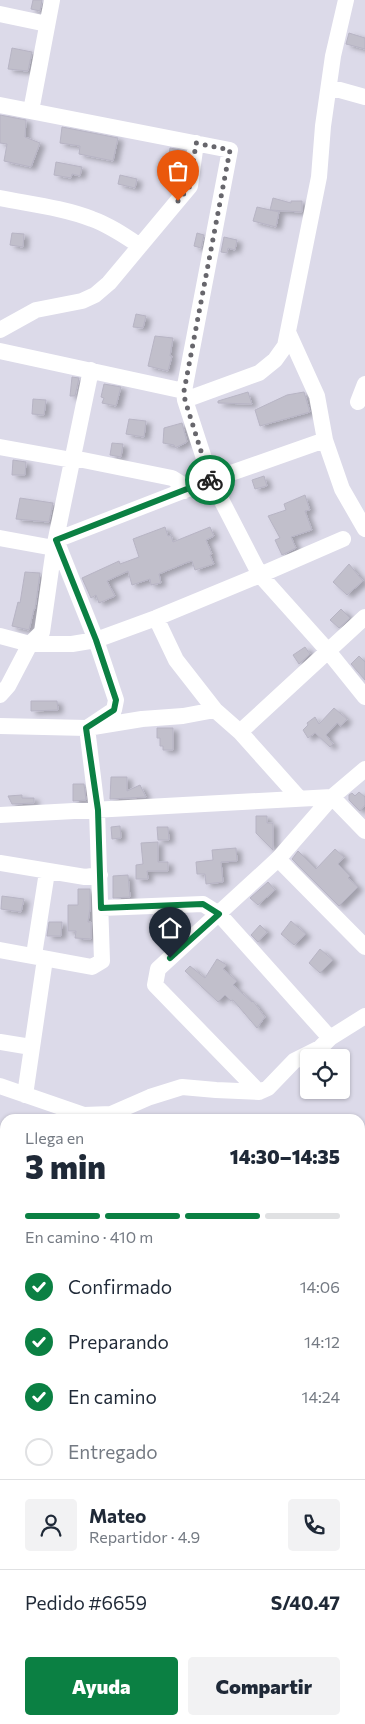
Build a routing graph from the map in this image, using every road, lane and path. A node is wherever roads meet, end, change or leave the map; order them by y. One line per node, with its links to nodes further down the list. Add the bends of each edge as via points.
1 (52, 0): 4 (street)
2 (346, 0): 5 (street)
3 (0, 14): 4 (street)
4 (47, 24): 8 (street)
5 (328, 86): 6 (street); 13 (street, via 318,177)
6 (365, 97)
7 (0, 105): 8 (street)
8 (31, 111): 9 (street)
9 (196, 143): 11 (street, via 190,186); 17 (street, via 230,150)
10 (0, 198): 11 (street, via 92,219)
11 (140, 246): 12 (street, via 95,295 82,301 36,310)
12 (0, 330)
13 (288, 332): 17 (street, via 285,346 275,360 259,373); 19 (street, via 316,396)
14 (0, 351): 15 (street)
15 (91, 370): 17 (street); 21 (street)
16 (365, 384): 18 (street)
17 (185, 395): 22 (street)
18 (358, 402)
19 (325, 440): 22 (street); 24 (street, via 342,489)
20 (0, 447): 21 (street)
21 (72, 460): 23 (street, via 172,478); 27 (street)
22 (211, 480): 23 (street); 28 (street)
23 (184, 491): 27 (street)
24 (365, 529)
25 (0, 538): 27 (street)
26 (343, 539): 28 (street)
27 (57, 551): 32 (street); 33 (street, via 42,632)
28 (260, 575): 30 (street); 34 (street)
29 (365, 616): 34 (street)
30 (156, 618): 32 (street); 37 (street, via 176,660)
31 (0, 636): 33 (street)
32 (96, 640): 33 (street, via 72,644); 39 (street, via 116,700 114,710)
33 (30, 644): 35 (street)
34 (328, 650): 36 (street); 40 (street)
35 (0, 695)
36 (365, 696)
37 (215, 710): 39 (street); 40 (street)
38 (0, 726): 39 (street)
39 (86, 728): 44 (street)
40 (240, 732): 43 (street)
41 (365, 769): 42 (street)
42 (332, 798): 43 (street); 46 (street); 47 (street)
43 (300, 800): 44 (street)
44 (98, 810): 45 (street); 50 (street)
45 (0, 816)
46 (365, 831)
47 (278, 859): 52 (street); 53 (street)
48 (0, 863): 49 (street)
49 (47, 872): 50 (street, via 85,877); 55 (street)
50 (100, 875): 51 (street)
51 (101, 908): 52 (street, via 203,904); 55 (street, via 102,961 92,967)
52 (219, 914): 57 (street); 61 (street, via 158,969 155,985)
53 (365, 947)
54 (0, 950): 55 (street)
55 (40, 957): 59 (street)
56 (365, 1016): 57 (street)
57 (330, 1038): 61 (street, via 320,1048 294,1061 268,1088)
58 (0, 1042): 59 (street)
59 (32, 1047): 62 (street)
60 (0, 1086): 62 (street)
61 (259, 1092): 64 (street, via 182,1087)
62 (25, 1095): 63 (street)
63 (81, 1114)
64 (111, 1114)

